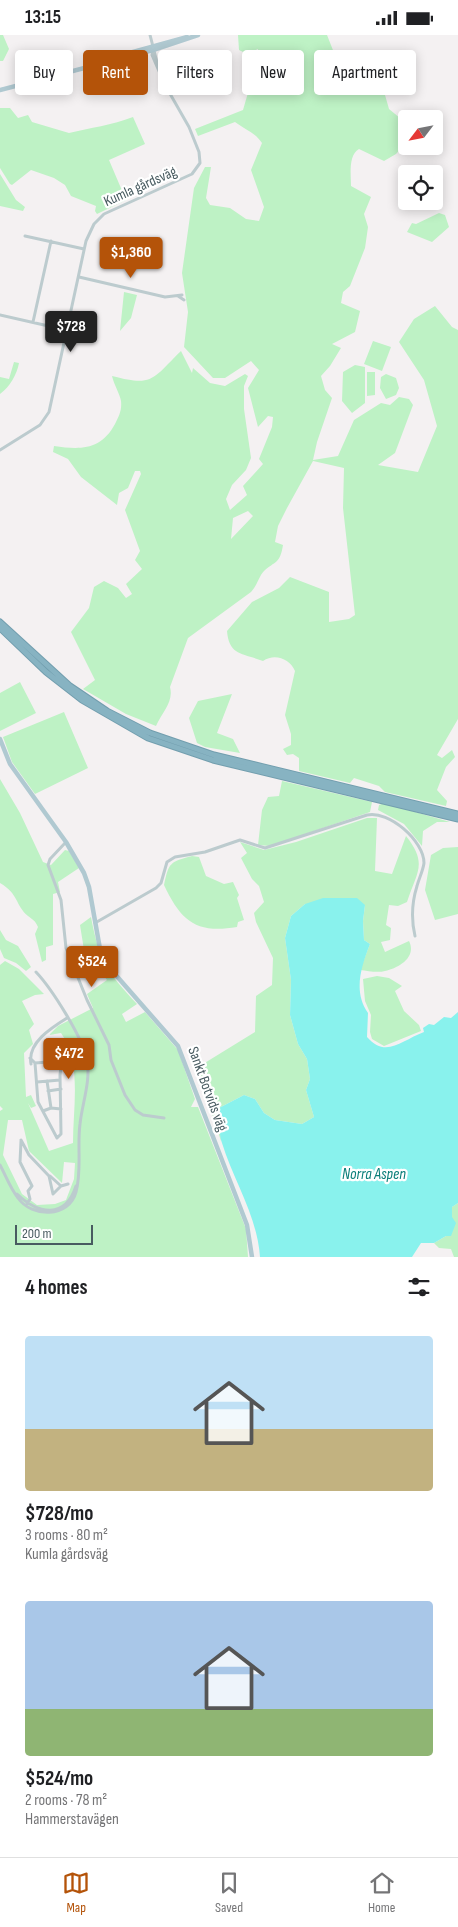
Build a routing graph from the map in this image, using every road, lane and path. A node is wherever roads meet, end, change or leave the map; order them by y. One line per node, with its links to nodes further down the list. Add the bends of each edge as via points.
1 (150, 35): 3 (street, Kumla gårdsväg)
2 (197, 35): 3 (main road)
3 (153, 48): 4 (main road); 7 (street, Kumla gårdsväg, via 152,55 192,135 200,163 192,174 101,216 90,230)
4 (0, 89)
5 (25, 236): 6 (street)
6 (51, 241): 7 (street); 13 (street)
7 (84, 249): 8 (street, Kumla gårdsväg)
8 (79, 277): 10 (street, via 166,297); 14 (street, Kumla gårdsväg)
9 (182, 295): 10 (street)
10 (177, 296): 11 (street)
11 (184, 300)
12 (0, 315): 13 (street)
13 (33, 322): 14 (street)
14 (66, 330): 15 (street, Kumla gårdsväg, via 46,418)
15 (0, 451)
16 (0, 621): 19 (highway, via 77,691 150,733 214,755)
17 (0, 628): 20 (highway, via 46,672 82,700 148,738 213,760)
18 (0, 739): 21 (main road, Sankt Botvids väg, via 10,764)
19 (458, 814)
20 (458, 819)
21 (66, 842): 22 (main road, Sankt Botvids väg, via 88,881); 37 (street, via 48,865 61,900 68,955 107,1039 111,1059 129,1104 143,1115)
22 (95, 924): 23 (street, via 156,888 168,862 175,857 240,840 265,849 376,814 387,816 400,825 422,853 424,865 413,902); 43 (main road, Sankt Botvids väg, via 102,953 112,973 170,1034 183,1056 247,1225)
23 (415, 936)
24 (36, 972): 25 (street)
25 (67, 1018): 28 (street, via 49,1029 32,1049 30,1058); 42 (street, via 81,1042 88,1064 79,1128 77,1183 73,1200 58,1211 40,1212)
26 (61, 1061): 27 (street); 27 (street, via 59,1047); 29 (street)
27 (45, 1062): 28 (street)
28 (33, 1063): 31 (street)
29 (60, 1080): 30 (street); 32 (street)
30 (47, 1081): 31 (street); 33 (street)
31 (37, 1082): 36 (street, via 36,1095)
32 (61, 1089): 33 (street); 35 (street)
33 (48, 1091): 34 (street)
34 (51, 1108): 35 (street); 36 (street)
35 (61, 1109): 36 (street, via 61,1135 56,1138)
36 (43, 1111)
37 (164, 1118)
38 (0, 1165): 42 (street, via 14,1192)
39 (50, 1176): 41 (street); 41 (street, via 53,1194); 42 (street, via 29,1155 21,1140 20,1162 32,1186)
40 (68, 1184): 41 (street)
41 (61, 1186)
42 (26, 1205)
43 (252, 1257)

